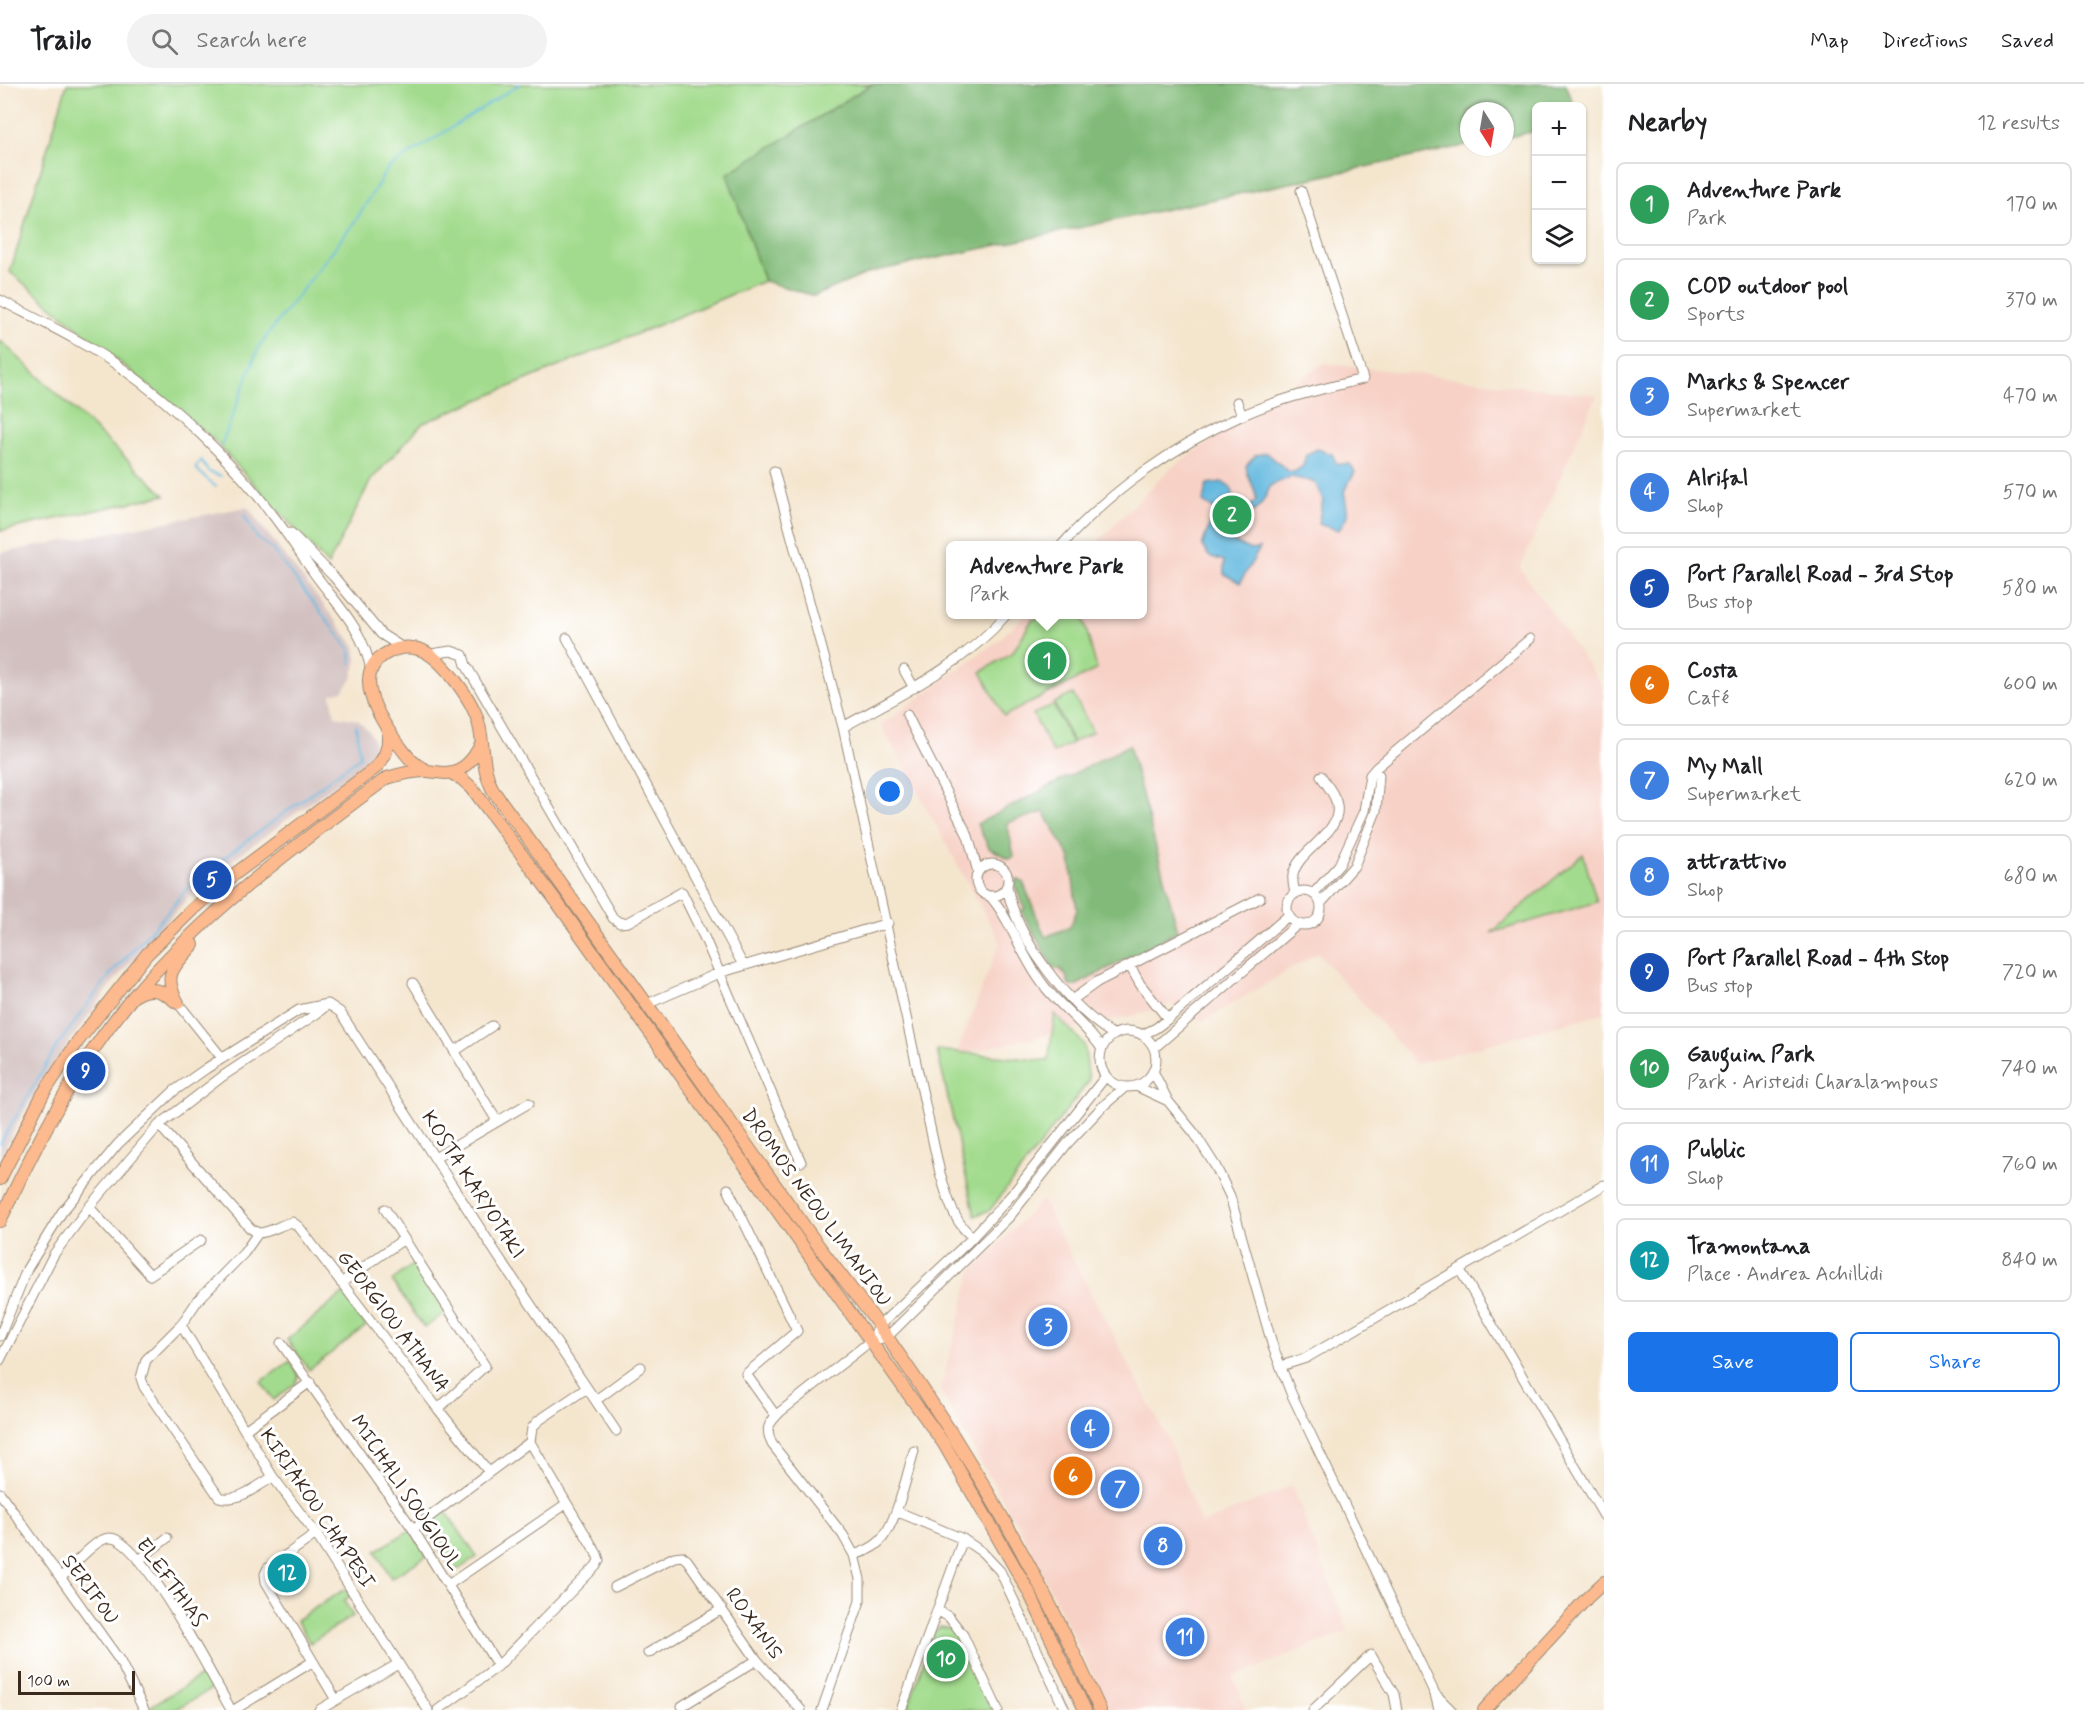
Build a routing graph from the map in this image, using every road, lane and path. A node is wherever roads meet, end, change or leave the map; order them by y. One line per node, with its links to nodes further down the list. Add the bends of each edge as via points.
1 (1301, 191): 4 (street, via 1363,379 1299,395)
2 (0, 300): 6 (street, via 76,339 123,369 175,411)
3 (1237, 402): 4 (street)
4 (1242, 416): 7 (street, via 1177,449 1126,485)
5 (774, 471): 19 (street)
6 (272, 514): 11 (street, via 334,577 381,634); 14 (street, via 357,628)
7 (1066, 541)
8 (1003, 619): 17 (street, via 974,648)
9 (567, 638): 39 (street)
10 (1530, 639): 23 (street)
11 (403, 648): 12 (main road); 14 (main road, via 383,655)
12 (431, 654): 13 (street, via 451,651); 16 (main road)
13 (465, 660): 16 (street); 41 (street, via 613,918 620,923 628,922 682,892)
14 (371, 670): 20 (main road, via 369,692)
15 (904, 670): 17 (street)
16 (460, 688): 21 (main road, via 478,722)
17 (914, 688): 19 (street)
18 (907, 715): 26 (street)
19 (843, 727): 37 (street)
20 (388, 731): 22 (main road, via 407,756); 66 (main road, via 384,758 374,769 227,880 147,954 78,1041 43,1094)
21 (481, 743): 24 (main road, via 467,765); 47 (main road, DROMOS NEOU LIMANIOU, via 487,780 494,792)
22 (428, 771): 24 (main road); 29 (main road, via 387,778)
23 (1375, 771): 32 (street, via 1370,775 1364,811 1339,865); 35 (street, via 1379,775 1376,811 1354,866)
24 (451, 773): 84 (main road, DROMOS NEOU LIMANIOU, via 472,788 554,898)
25 (1321, 776): 31 (street, via 1336,802 1335,821 1297,864 1292,877)
26 (968, 836): 27 (street); 28 (street)
27 (992, 864): 28 (street); 30 (street, via 1004,870)
28 (978, 872): 33 (street, via 977,887)
29 (247, 885): 43 (main road); 45 (main road, via 177,962 170,975 172,993)
30 (1007, 886): 33 (street, via 998,895); 44 (street, via 1009,901 1032,947 1053,980)
31 (1295, 894): 32 (street); 36 (street, via 1289,901)
32 (1313, 894): 35 (street)
33 (990, 896): 52 (street, via 1045,987)
34 (1260, 898): 40 (street)
35 (1321, 903): 38 (street, via 1315,921)
36 (1289, 915): 38 (street); 48 (street)
37 (888, 923): 39 (street); 73 (street, via 940,1173 956,1216)
38 (1298, 924): 53 (street)
39 (743, 965): 41 (street)
40 (1130, 966): 44 (street, via 1084,989); 48 (street)
41 (718, 973): 47 (street); 65 (street)
42 (413, 983): 54 (street)
43 (132, 997): 45 (main road, via 154,989); 71 (main road, via 62,1098)
44 (1072, 1000): 50 (street)
45 (178, 1003): 55 (street)
46 (328, 1004): 55 (street, via 299,1010); 63 (street); 64 (street, KOSTA KARYOTAKI, via 340,1012)
47 (647, 1004): 81 (main road, DROMOS NEOU LIMANIOU)
48 (1168, 1019): 51 (street)
49 (492, 1026): 54 (street)
50 (1114, 1035): 51 (street, via 1131,1031); 52 (street)
51 (1142, 1035): 53 (street)
52 (1102, 1048): 57 (street, via 1101,1065)
53 (1154, 1048): 56 (street)
54 (455, 1051): 62 (street)
55 (222, 1058): 76 (street, via 174,1092 118,1144 62,1212)
56 (1153, 1071): 58 (street); 60 (street)
57 (1106, 1076): 59 (street); 73 (street, via 1015,1191)
58 (1136, 1086): 59 (street); 60 (street)
59 (1125, 1087): 83 (street, via 1067,1144 1010,1216)
60 (1168, 1101): 87 (street, via 1195,1134 1230,1196)
61 (529, 1103): 62 (street)
62 (497, 1121): 64 (street)
63 (159, 1125): 69 (street); 72 (street)
64 (435, 1158): 90 (street, KOSTA KARYOTAKI)
65 (801, 1162)
66 (0, 1179)
67 (1604, 1185): 78 (street)
68 (728, 1189): 93 (street, via 797,1331 746,1374)
69 (89, 1208): 75 (street, via 150,1275); 77 (street)
70 (385, 1209): 74 (street)
71 (0, 1221)
72 (258, 1233): 79 (street, GEORGIOU ATHANA, via 292,1222); 80 (street, via 198,1300)
73 (973, 1237): 81 (street)
74 (404, 1239): 79 (street); 92 (street, via 485,1366)
75 (201, 1240)
76 (41, 1246): 77 (street); 82 (street, via 27,1269)
77 (54, 1254): 86 (street)
78 (1460, 1270): 87 (street, via 1306,1358); 103 (street)
79 (341, 1283): 92 (street, GEORGIOU ATHANA)
80 (181, 1325): 94 (street, KIRIAKOU CHAPESI); 99 (street, via 146,1360 141,1378 144,1387 219,1497 234,1498)
81 (879, 1326): 83 (main road, DROMOS NEOU LIMANIOU); 84 (street)
82 (0, 1336)
83 (887, 1337): 84 (street); 135 (main road, DROMOS NEOU LIMANIOU, via 967,1457 1021,1548)
84 (872, 1340): 93 (street); 134 (main road, DROMOS NEOU LIMANIOU, via 944,1444 1003,1545)
85 (281, 1343): 89 (street, MICHALI SOUGIOUL)
86 (0, 1360)
87 (1281, 1366): 121 (street)
88 (640, 1367): 91 (street)
89 (310, 1382): 94 (street); 104 (street, MICHALI SOUGIOUL)
90 (587, 1388): 91 (street, KOSTA KARYOTAKI); 96 (street, via 538,1421 532,1428)
91 (596, 1400): 95 (street, KOSTA KARYOTAKI)
92 (438, 1409): 98 (street, GEORGIOU ATHANA)
93 (776, 1416): 108 (street, via 767,1433 772,1444 843,1534)
94 (245, 1430): 99 (street, KIRIAKOU CHAPESI)
95 (616, 1431)
96 (530, 1442): 98 (street); 101 (street)
97 (914, 1450): 102 (street)
98 (489, 1472): 104 (street)
99 (273, 1477): 105 (street, KIRIAKOU CHAPESI)
100 (0, 1493): 110 (street, SERIFOU)
101 (566, 1504): 112 (street); 120 (street, via 599,1560)
102 (896, 1511): 107 (street); 108 (street, via 881,1540)
103 (1604, 1516)
104 (412, 1529): 112 (street, MICHALI SOUGIOUL)
105 (316, 1534): 118 (street, via 264,1574); 119 (street, KIRIAKOU CHAPESI)
106 (167, 1538): 109 (street)
107 (963, 1539): 115 (street); 133 (street, via 1000,1571)
108 (854, 1555): 130 (street, via 860,1601)
109 (139, 1560): 110 (street, ELEFTHIAS, via 118,1539 110,1537 100,1540); 125 (street, ELEFTHIAS, via 179,1616)
110 (61, 1578): 124 (street, SERIFOU, via 120,1660)
111 (1604, 1582): 140 (main road)
112 (448, 1585): 120 (street, MICHALI SOUGIOUL)
113 (615, 1587): 114 (street, ROXANIS, via 682,1556)
114 (722, 1609): 116 (street); 117 (street, ROXANIS)
115 (937, 1610): 131 (street); 132 (street, via 949,1617 963,1635)
116 (648, 1653)
117 (757, 1660): 123 (street); 129 (street, ROXANIS)
118 (312, 1662): 122 (street); 125 (street)
119 (398, 1664): 122 (street); 127 (street, KIRIAKOU CHAPESI)
120 (498, 1666): 128 (street)
121 (1435, 1694): 138 (street); 139 (street)
122 (336, 1701): 126 (street)
123 (682, 1706)
124 (144, 1710)
125 (232, 1710)
126 (319, 1710)
127 (428, 1710)
128 (438, 1710)
129 (801, 1710)
130 (822, 1710)
131 (902, 1710)
132 (998, 1710)
133 (1065, 1710)
134 (1085, 1710)
135 (1100, 1710)
136 (1312, 1710): 137 (street, via 1371,1655 1395,1694)
137 (1397, 1710)
138 (1438, 1710)
139 (1450, 1710)
140 (1484, 1710)

